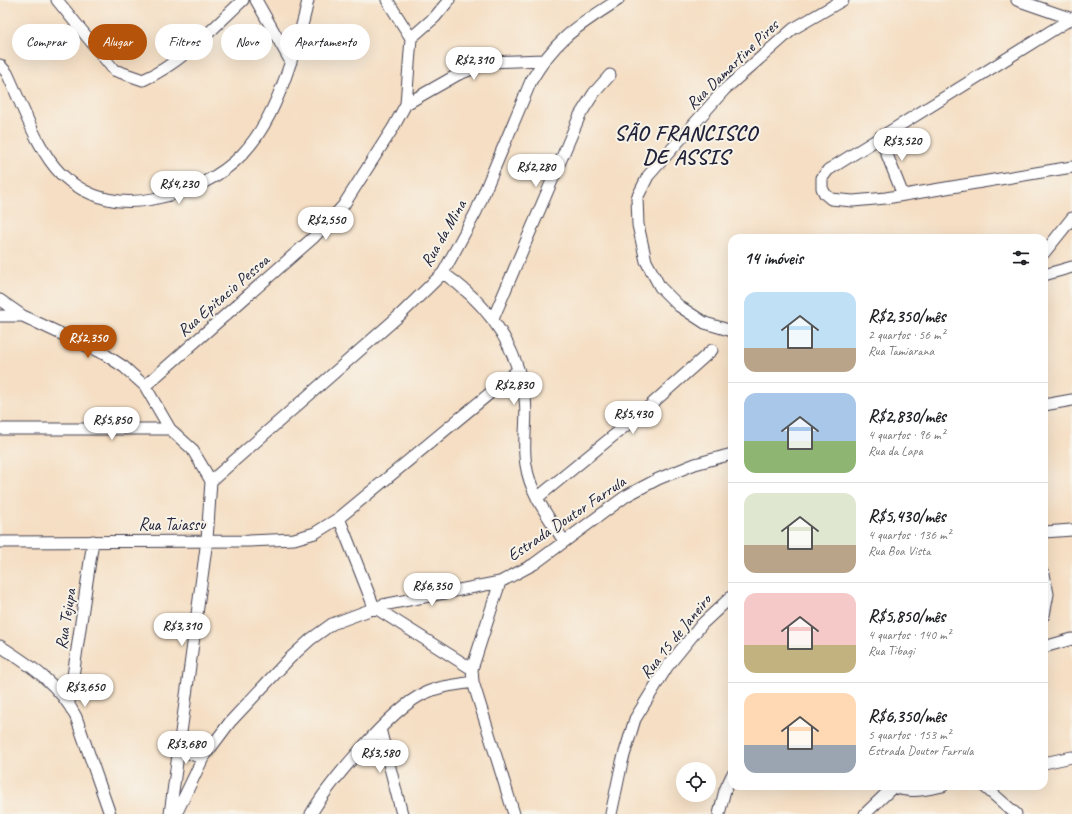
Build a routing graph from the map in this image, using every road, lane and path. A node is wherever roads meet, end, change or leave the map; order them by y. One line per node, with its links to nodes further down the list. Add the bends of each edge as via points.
1 (57, 0): 2 (street, via 114,70 143,80 160,73 186,54)
2 (243, 0)
3 (256, 0): 13 (street)
4 (308, 0): 13 (street)
5 (387, 0): 11 (street)
6 (449, 0): 11 (street, via 435,17)
7 (618, 0): 12 (street, Rua da Mina, via 569,33)
8 (843, 0): 29 (street, Rua Damartine Pires, via 793,29 724,90 648,176 637,198 638,225 646,261 660,287 680,306 705,323)
9 (1017, 0): 10 (street)
10 (1072, 18): 17 (street)
11 (411, 38): 16 (street, Rua Epitacio Pessoa)
12 (543, 60): 16 (street, via 490,62 457,75); 23 (street, Rua da Mina, via 531,81 476,212)
13 (291, 62): 14 (street, via 281,91 262,129 247,151 196,188 140,202 115,202 84,192 60,173 41,146 7,73)
14 (0, 65)
15 (610, 75): 28 (street, via 594,92 580,115)
16 (406, 104): 32 (street, Rua Epitacio Pessoa, via 343,206 314,237)
17 (880, 138): 19 (street); 19 (street, via 828,170 822,178 824,194 831,199 853,201)
18 (1072, 167): 19 (street)
19 (903, 195)
20 (1072, 218): 21 (street)
21 (1048, 248)
22 (1072, 267): 24 (street)
23 (443, 273): 28 (street, via 464,287); 38 (street, Rua da Mina, via 400,315)
24 (1048, 274)
25 (0, 300): 27 (street)
26 (0, 316): 27 (street)
27 (23, 316): 32 (street, via 104,354 124,367)
28 (493, 319): 31 (street, via 511,350)
29 (728, 330)
30 (712, 350): 39 (street, via 645,410)
31 (518, 370): 39 (street, via 525,400 526,467); 40 (street, Rua Taiassu)
32 (145, 386): 36 (street)
33 (1072, 400): 34 (street)
34 (1048, 404)
35 (0, 429): 36 (street)
36 (170, 429): 38 (street, via 192,449)
37 (728, 455): 45 (street, Estrada Doutor Farrula, via 695,464 658,479 626,496)
38 (211, 481): 43 (street)
39 (537, 498): 45 (street)
40 (339, 518): 43 (street, Rua Taiassu, via 315,533 294,539); 49 (street)
41 (1072, 530): 42 (street)
42 (1048, 532)
43 (207, 540): 44 (street, Rua Taiassu); 57 (street)
44 (93, 541): 46 (street, Rua Taiassu); 55 (street, Rua Tejupa)
45 (564, 541): 47 (street, Estrada Doutor Farrula, via 534,564)
46 (0, 542)
47 (500, 582): 49 (street, Estrada Doutor Farrula); 53 (street)
48 (728, 600): 72 (street, Rua 15 de Janeiro, via 702,624 667,667 635,719)
49 (374, 607): 53 (street); 59 (street, Estrada Doutor Farrula, via 332,624 311,640 259,690 230,722)
50 (1072, 639): 52 (street)
51 (0, 646): 55 (street, via 43,676)
52 (1048, 646)
53 (472, 669): 54 (street)
54 (473, 682): 56 (street, via 424,693 402,707); 71 (street)
55 (69, 703): 66 (street)
56 (380, 729): 69 (street, via 341,773); 70 (street)
57 (180, 747): 59 (street); 67 (street)
58 (1072, 757): 60 (street)
59 (203, 758): 68 (street, Estrada Doutor Farrula)
60 (1048, 762)
61 (728, 784): 73 (street)
62 (889, 790): 74 (street)
63 (900, 790): 64 (street)
64 (925, 790)
65 (989, 790): 75 (street)
66 (110, 814)
67 (170, 814)
68 (176, 814)
69 (311, 814)
70 (402, 814)
71 (514, 814)
72 (610, 814)
73 (719, 814)
74 (865, 814)
75 (1016, 814)

